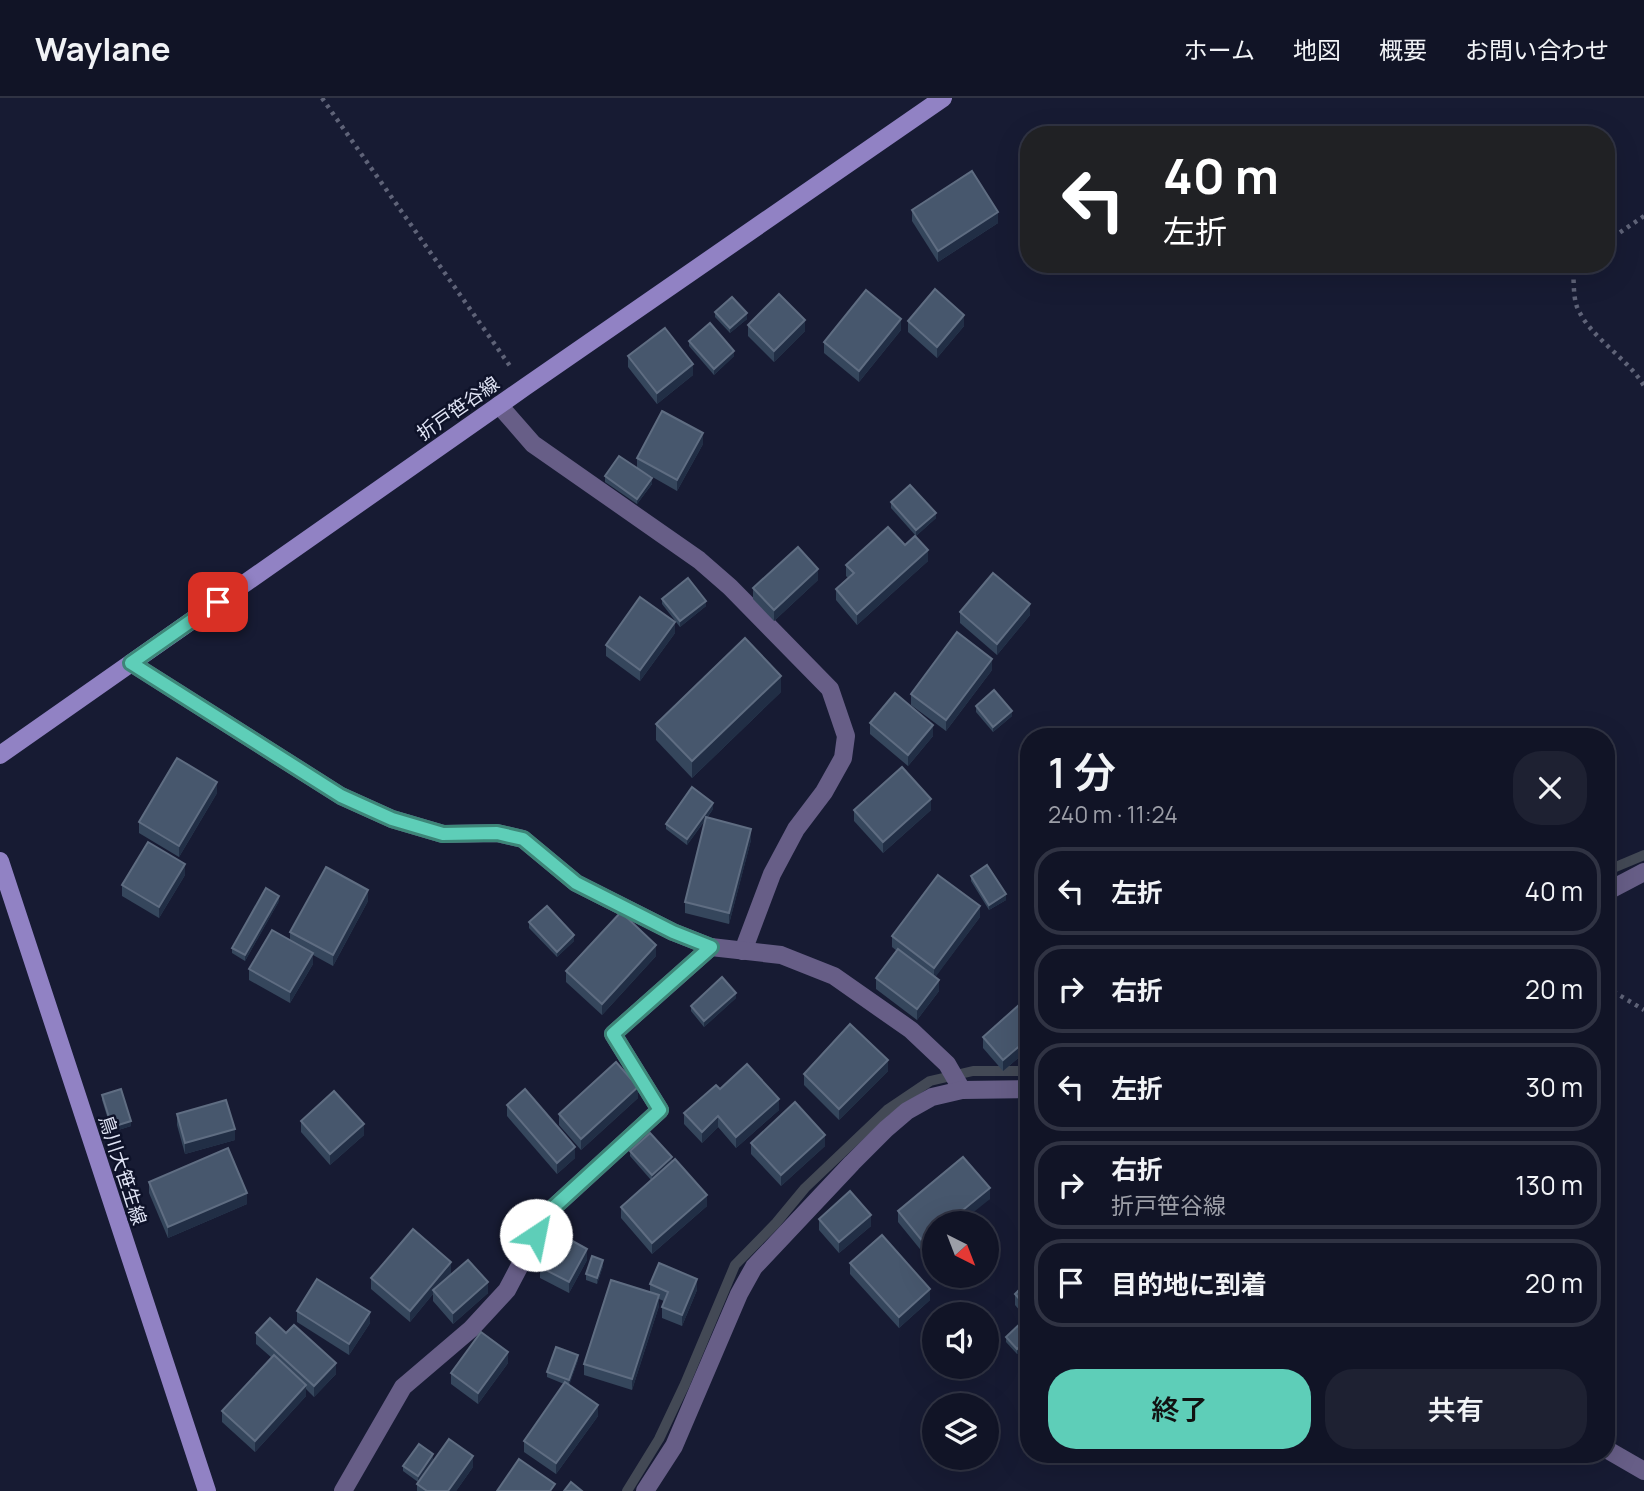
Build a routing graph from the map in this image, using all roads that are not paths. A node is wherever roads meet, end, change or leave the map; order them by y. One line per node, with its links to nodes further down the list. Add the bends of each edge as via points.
1 (943, 98): 2 (main road, 折戸笹谷線)
2 (499, 405): 3 (main road, 折戸笹谷線); 9 (street, via 533,444 730,587 830,689 846,736 843,758 772,874)
3 (131, 663): 4 (main road, 折戸笹谷線); 8 (street, via 341,796 392,819 443,834 497,833 523,839 576,883)
4 (0, 755)
5 (0, 861): 14 (main road, 鳥川大笹生線)
6 (1644, 872): 7 (street)
7 (1615, 887)
8 (711, 947): 9 (street); 15 (street, via 613,1034 660,1110 554,1207 507,1290 471,1329 403,1387)
9 (743, 951): 10 (street, via 781,955 834,976 911,1030 947,1064)
10 (960, 1086): 11 (street); 16 (street, via 907,1111 886,1129 754,1267 674,1446)
11 (1020, 1089)
12 (1615, 1454): 13 (street)
13 (1644, 1471)
14 (207, 1491)
15 (342, 1491)
16 (645, 1491)

